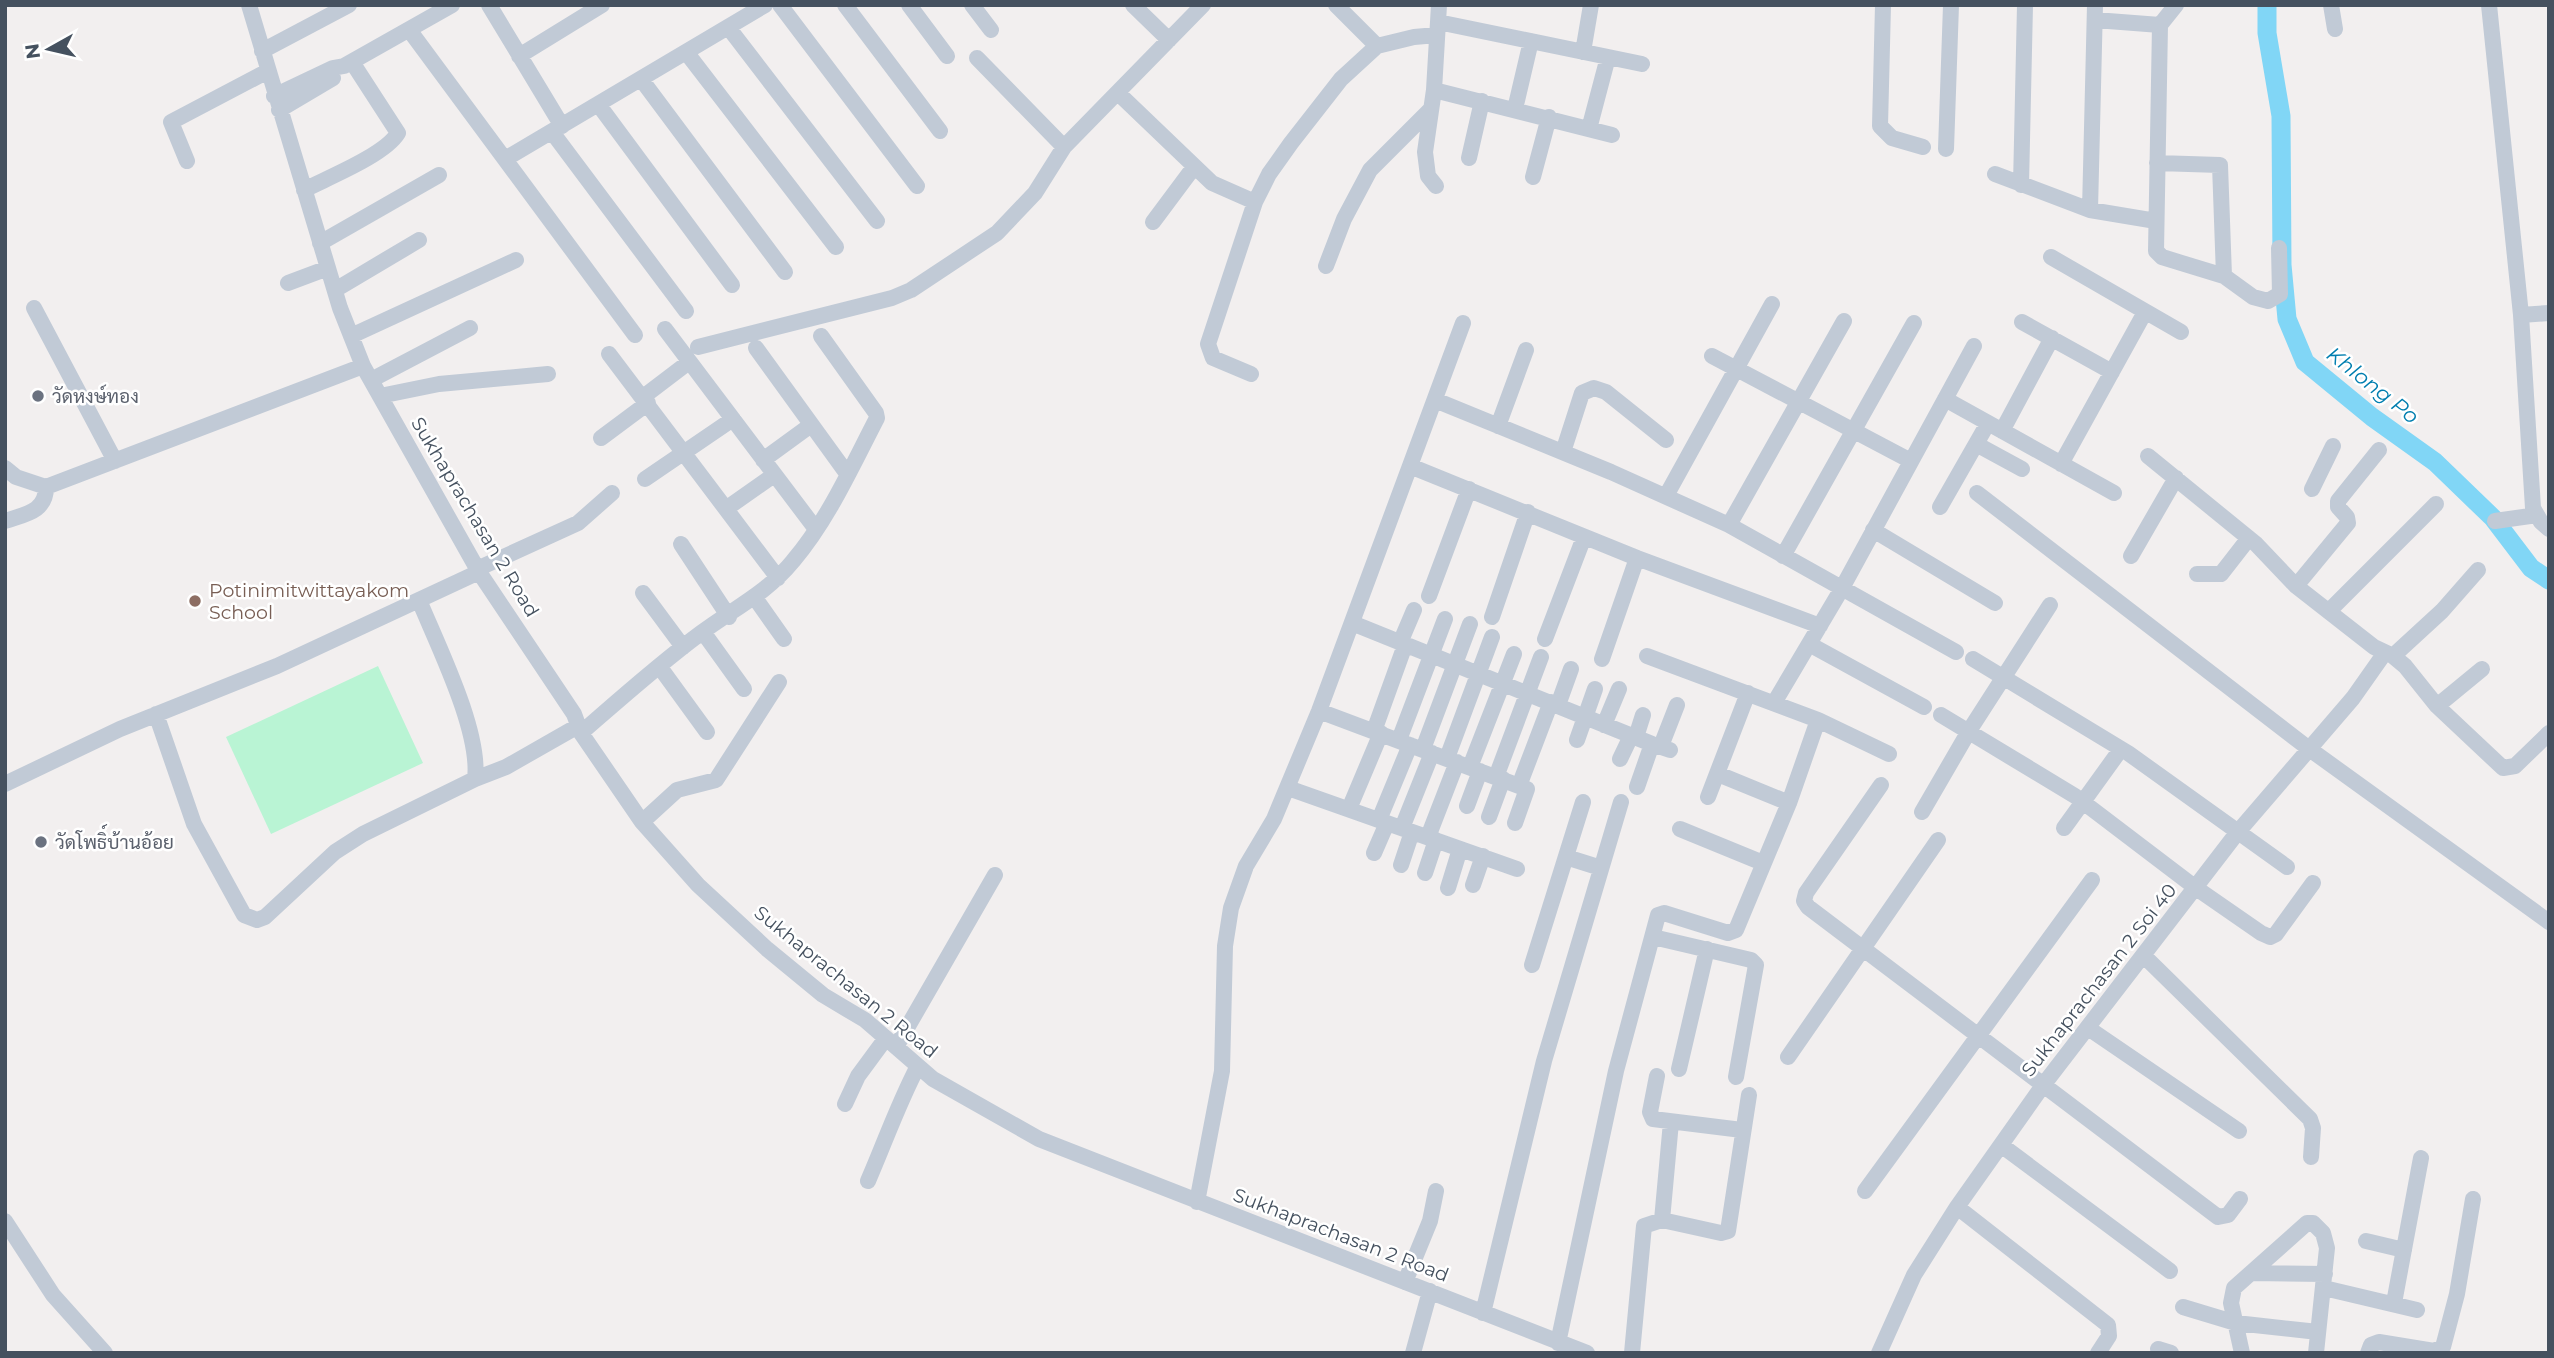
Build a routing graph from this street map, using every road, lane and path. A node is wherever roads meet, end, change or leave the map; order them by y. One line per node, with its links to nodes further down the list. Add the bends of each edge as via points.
1 (249, 5): 34 (street, Sukhaprachasan 2 Road)
2 (349, 5): 23 (street)
3 (452, 5): 30 (street)
4 (489, 5): 37 (street)
5 (602, 5): 37 (street)
6 (765, 5): 26 (street)
7 (780, 5): 69 (street)
8 (845, 5): 55 (street)
9 (909, 5): 38 (street)
10 (972, 5): 29 (street)
11 (1133, 5): 31 (street)
12 (1203, 5): 31 (street)
13 (1336, 5): 33 (street)
14 (1439, 5): 27 (street)
15 (1591, 5): 36 (street)
16 (1883, 5): 58 (street, via 1880,127 1892,138)
17 (1951, 5): 59 (street)
18 (2025, 5): 68 (street)
19 (2119, 5): 24 (street)
20 (2176, 5): 25 (street)
21 (2331, 5): 28 (street)
22 (2489, 5): 95 (street)
23 (325, 12): 34 (street)
24 (2100, 15): 25 (street); 73 (street)
25 (2160, 25): 63 (street)
26 (728, 27): 35 (street); 74 (street)
27 (1438, 29): 32 (street); 33 (street); 45 (street)
28 (2335, 29)
29 (990, 30)
30 (410, 31): 41 (street); 61 (street)
31 (1169, 40): 46 (street)
32 (1531, 41): 36 (street); 51 (street)
33 (1377, 46): 72 (street, via 1324,100 1269,174)
34 (262, 51): 43 (street, Sukhaprachasan 2 Road)
35 (686, 52): 44 (street); 79 (street)
36 (1583, 52): 39 (street)
37 (519, 56): 53 (street)
38 (947, 57)
39 (1608, 57): 42 (street); 54 (street)
40 (977, 58): 57 (street)
41 (348, 64): 48 (street, via 335,77); 71 (street, via 398,133 362,160)
42 (1642, 64)
43 (268, 71): 48 (street, Sukhaprachasan 2 Road); 62 (street, via 172,122)
44 (641, 79): 49 (street); 85 (street)
45 (1434, 90): 47 (street); 50 (street)
46 (1118, 93): 57 (street); 64 (street)
47 (1482, 101): 51 (street); 60 (street)
48 (277, 103): 71 (street, Sukhaprachasan 2 Road)
49 (598, 104): 53 (street); 88 (street)
50 (1431, 109): 70 (street, via 1425,168); 83 (street, via 1370,170)
51 (1515, 109): 52 (street)
52 (1549, 117): 54 (street); 67 (street)
53 (557, 129): 61 (street); 92 (street)
54 (1589, 129): 56 (street)
55 (940, 131)
56 (1612, 135)
57 (1064, 147): 108 (street, via 1035,193 997,233 911,290)
58 (1923, 147)
59 (1946, 149)
60 (1469, 158)
61 (505, 159): 103 (street)
62 (187, 161)
63 (2157, 163): 75 (street); 86 (street, via 2220,165)
64 (1194, 167): 72 (street, via 1212,183); 76 (street)
65 (1995, 174): 68 (street)
66 (439, 175): 78 (street)
67 (1533, 177)
68 (2021, 185): 73 (street)
69 (917, 186)
70 (1436, 186)
71 (304, 190): 78 (street, Sukhaprachasan 2 Road)
72 (1255, 202): 118 (street, via 1208,344 1213,358)
73 (2090, 210): 75 (street)
74 (877, 221)
75 (2156, 221): 86 (street, via 2159,256)
76 (1153, 222)
77 (419, 240): 89 (street)
78 (320, 243): 84 (street, Sukhaprachasan 2 Road)
79 (835, 247)
80 (2279, 248): 86 (street, via 2280,294 2275,300 2253,297)
81 (2051, 257): 93 (street)
82 (516, 260): 104 (street)
83 (1326, 266)
84 (328, 268): 87 (street); 89 (street, Sukhaprachasan 2 Road)
85 (785, 272)
86 (2224, 276)
87 (288, 283)
88 (732, 285)
89 (335, 290): 104 (street, Sukhaprachasan 2 Road)
90 (1772, 304): 114 (street)
91 (34, 308): 138 (street)
92 (686, 311)
93 (2146, 312): 102 (street); 115 (street)
94 (2549, 313): 95 (street)
95 (2521, 315): 159 (street)
96 (1844, 320): 123 (street)
97 (2022, 322): 106 (street)
98 (1463, 323): 122 (street)
99 (1914, 323): 128 (street)
100 (470, 328): 116 (street)
101 (665, 329): 113 (street)
102 (2181, 331)
103 (635, 335)
104 (351, 336): 116 (street, Sukhaprachasan 2 Road)
105 (821, 336): 145 (street, via 877,418)
106 (2052, 338): 115 (street); 127 (street)
107 (1974, 346): 120 (street)
108 (698, 347)
109 (756, 348): 125 (street)
110 (1526, 350): 126 (street)
111 (609, 354): 121 (street)
112 (1712, 356): 114 (street)
113 (689, 362): 121 (street); 124 (street)
114 (1736, 369): 123 (street); 154 (street)
115 (2112, 372): 140 (street)
116 (367, 373): 119 (street, Sukhaprachasan 2 Road); 138 (street)
117 (548, 374): 119 (street, via 439,384)
118 (1251, 374)
119 (380, 396): 172 (street, Sukhaprachasan 2 Road)
120 (1945, 399): 127 (street); 139 (street)
121 (646, 400): 129 (street); 135 (street)
122 (1435, 400): 126 (street); 141 (street)
123 (1798, 402): 128 (street); 162 (street)
124 (733, 419): 135 (street); 137 (street)
125 (811, 425): 137 (street); 145 (street)
126 (1498, 426): 134 (street)
127 (1995, 427): 131 (street); 140 (street)
128 (1853, 431): 139 (street); 169 (street)
129 (601, 438)
130 (1666, 440): 134 (street, via 1606,392 1594,388 1582,393)
131 (1976, 444): 143 (street); 156 (street)
132 (2333, 446): 150 (street, via 2316,482)
133 (2379, 450): 150 (street)
134 (1563, 452): 154 (street)
135 (686, 453): 147 (street); 157 (street)
136 (2148, 456): 146 (street)
137 (763, 460): 144 (street)
138 (115, 461): 148 (street)
139 (1911, 461): 165 (street)
140 (2061, 464): 152 (street)
141 (1410, 466): 149 (street); 189 (street)
142 (5, 468): 148 (street, via 16,477)
143 (2022, 469)
144 (774, 475): 157 (street); 163 (street)
145 (848, 475): 163 (street)
146 (2176, 478): 167 (street); 170 (street)
147 (645, 479)
148 (46, 487): 160 (street, via 37,510)
149 (1469, 489): 158 (street); 179 (street)
150 (2345, 492): 176 (street, via 2337,504 2347,523)
151 (1977, 493): 240 (street)
152 (2113, 493)
153 (612, 494): 172 (street, via 578,523)
154 (1666, 496): 162 (street)
155 (2436, 504): 185 (street)
156 (1940, 507)
157 (727, 508): 175 (street)
158 (1528, 512): 166 (street); 187 (street)
159 (2537, 516): 161 (street); 164 (street)
160 (5, 521)
161 (2495, 521)
162 (1729, 525): 169 (street)
163 (816, 528): 175 (street)
164 (2549, 529)
165 (1873, 530): 177 (street); 182 (street)
166 (1584, 537): 171 (street); 195 (street)
167 (2249, 538): 174 (street, via 2221,574); 176 (street)
168 (681, 544): 186 (street)
169 (1783, 556): 177 (street)
170 (2131, 556)
171 (1637, 558): 191 (street); 205 (street)
172 (478, 570): 181 (street); 232 (street, Sukhaprachasan 2 Road)
173 (2478, 570): 202 (street, Sukhaprachasan 2 Soi 40, via 2433,619)
174 (2197, 574)
175 (778, 578): 180 (street)
176 (2296, 586): 185 (street)
177 (1841, 590): 191 (street); 199 (street)
178 (643, 593): 198 (street)
179 (1429, 596)
180 (755, 598): 186 (street); 194 (street)
181 (419, 600): 226 (street, via 277,666); 246 (street, via 468,729 477,761)
182 (1995, 603)
183 (2050, 605): 212 (street)
184 (1414, 610): 196 (street)
185 (2329, 611): 202 (street)
186 (729, 617): 192 (street)
187 (1492, 617)
188 (1445, 619): 201 (street)
189 (1352, 623): 196 (street); 225 (street)
190 (1470, 624): 207 (street)
191 (1820, 626): 197 (street)
192 (703, 632): 198 (street); 216 (street)
193 (1492, 637): 211 (street)
194 (783, 639)
195 (1545, 639)
196 (1403, 644): 201 (street); 235 (street)
197 (1809, 644): 221 (street); 224 (street)
198 (683, 647): 208 (street)
199 (1956, 652)
200 (1514, 654): 214 (street)
201 (1432, 655): 207 (street); 244 (street)
202 (2389, 655): 223 (street); 240 (street, Sukhaprachasan 2 Soi 40)
203 (1647, 656): 219 (street)
204 (1541, 657): 218 (street)
205 (1602, 659)
206 (1973, 659): 212 (street)
207 (1455, 664): 211 (street); 244 (street)
208 (659, 666): 232 (street); 234 (street)
209 (1572, 668): 220 (street)
210 (2482, 669): 223 (street)
211 (1479, 674): 214 (street); 244 (street)
212 (2003, 677): 233 (street); 241 (street)
213 (779, 682): 261 (street, via 716,780 677,790)
214 (1503, 683): 218 (street); 244 (street)
215 (1619, 688): 231 (street)
216 (744, 689)
217 (1595, 689): 229 (street)
218 (1528, 693): 220 (street); 244 (street)
219 (1748, 693): 221 (street); 245 (street)
220 (1554, 703): 229 (street); 249 (street)
221 (1774, 703): 230 (street)
222 (1677, 705): 239 (street)
223 (2438, 706): 236 (street, via 2506,770)
224 (1924, 707)
225 (1319, 711): 235 (street); 251 (street)
226 (156, 714): 246 (street, via 194,824 244,915 251,919 265,917 354,840); 247 (street)
227 (1643, 715): 237 (street)
228 (1941, 715): 233 (street)
229 (1586, 717): 231 (street); 238 (street)
230 (1818, 720): 242 (street); 256 (street)
231 (1604, 725): 237 (street)
232 (579, 729): 246 (street, via 506,768); 261 (street, Sukhaprachasan 2 Road)
233 (1969, 730): 253 (street); 259 (street)
234 (707, 732)
235 (1378, 732): 244 (street); 258 (street)
236 (2549, 733)
237 (1633, 736): 239 (street); 243 (street)
238 (1577, 740)
239 (1661, 747): 250 (street)
240 (2308, 748): 266 (street, Sukhaprachasan 2 Soi 40); 284 (street)
241 (2121, 749): 253 (street); 266 (street)
242 (1889, 754)
243 (1620, 759)
244 (1452, 760): 249 (street); 257 (street); 260 (street); 265 (street); 265 (street); 265 (street)
245 (1718, 774): 252 (street); 256 (street)
246 (475, 779)
247 (5, 784)
248 (1881, 785): 286 (street, via 1804,901)
249 (1519, 786): 262 (street, via 1527,789)
250 (1637, 787)
251 (1288, 788): 258 (street); 312 (street, via 1247,866 1231,908 1224,946 1222,1072)
252 (1708, 797)
253 (2082, 801): 263 (street); 283 (street)
254 (1583, 802): 271 (street)
255 (1621, 802): 275 (street)
256 (1789, 803): 272 (street)
257 (1467, 806)
258 (1349, 809): 265 (street)
259 (1922, 812)
260 (1489, 817)
261 (642, 822): 292 (street, Sukhaprachasan 2 Road, via 698,885 767,949)
262 (1515, 823)
263 (2064, 828)
264 (1680, 829): 272 (street)
265 (1407, 830): 268 (street); 269 (street); 273 (street); 277 (street)
266 (2237, 833): 274 (street); 283 (street, Sukhaprachasan 2 Soi 40)
267 (1938, 840): 286 (street)
268 (1460, 849): 270 (street); 282 (street)
269 (1374, 853)
270 (1483, 856): 276 (street); 281 (street)
271 (1566, 857): 275 (street); 289 (street)
272 (1763, 863): 285 (street, via 1736,930 1728,933 1664,913 1658,915)
273 (1401, 865)
274 (2287, 867)
275 (1601, 868): 326 (street, via 1544,1060)
276 (1517, 869)
277 (1425, 873)
278 (995, 875): 292 (street)
279 (2092, 880): 291 (street)
280 (2313, 883): 283 (street, via 2270,937)
281 (1473, 885)
282 (1448, 888)
283 (2196, 888): 288 (street, Sukhaprachasan 2 Soi 40)
284 (2549, 922)
285 (1653, 937): 287 (street); 329 (street, via 1616,1071)
286 (1863, 947): 291 (street); 293 (street)
287 (1707, 949): 295 (street); 297 (street, via 1756,965)
288 (2144, 956): 290 (street, Sukhaprachasan 2 Soi 40); 305 (street, via 2310,1119)
289 (1532, 965)
290 (2088, 1028): 298 (street, Sukhaprachasan 2 Soi 40); 303 (street)
291 (1981, 1036): 298 (street); 309 (street)
292 (891, 1043): 294 (street, Sukhaprachasan 2 Road); 300 (street, via 858,1076)
293 (1788, 1057)
294 (918, 1066): 307 (street, via 895,1110); 312 (street, Sukhaprachasan 2 Road, via 1039,1139)
295 (1679, 1069)
296 (1657, 1076): 301 (street, via 1650,1112 1653,1119)
297 (1736, 1077)
298 (2044, 1084): 304 (street, Sukhaprachasan 2 Soi 40); 310 (street, via 2218,1216 2228,1215)
299 (1749, 1095): 302 (street)
300 (845, 1104)
301 (1671, 1122): 302 (street); 314 (street)
302 (1742, 1130): 314 (street, via 1728,1231)
303 (2239, 1131)
304 (2001, 1145): 313 (street, Sukhaprachasan 2 Soi 40); 318 (street)
305 (2311, 1157)
306 (2421, 1158): 317 (street)
307 (868, 1181)
308 (1436, 1191): 321 (street, via 1430,1221)
309 (1865, 1191)
310 (2239, 1199)
311 (2473, 1199): 338 (street, via 2443,1347 2434,1351 2379,1342 2371,1345)
312 (1196, 1202): 321 (street, Sukhaprachasan 2 Road)
313 (1957, 1207): 334 (street, Sukhaprachasan 2 Soi 40, via 1914,1275); 335 (street, via 2108,1325 2109,1336)
314 (1662, 1220): 333 (street, via 1644,1226)
315 (5, 1221): 330 (street, via 52,1295)
316 (2366, 1241): 317 (street)
317 (2404, 1250): 323 (street)
318 (2170, 1270)
319 (2251, 1273): 320 (street); 320 (street, via 2307,1223 2313,1223 2326,1241); 327 (street, via 2231,1294)
320 (2325, 1281): 323 (street); 328 (street)
321 (1405, 1282): 322 (street, Sukhaprachasan 2 Road)
322 (1430, 1291): 326 (street, Sukhaprachasan 2 Road); 331 (street)
323 (2394, 1303): 325 (street)
324 (2183, 1307): 327 (street)
325 (2417, 1310)
326 (1483, 1313): 329 (street, Sukhaprachasan 2 Road)
327 (2236, 1323): 328 (street); 336 (street)
328 (2318, 1332): 337 (street)
329 (1558, 1343): 332 (street, Sukhaprachasan 2 Road)
330 (105, 1353)
331 (1413, 1353)
332 (1587, 1353)
333 (1632, 1353)
334 (1879, 1353)
335 (2098, 1353)
336 (2242, 1353)
337 (2316, 1353)
338 (2368, 1353)

